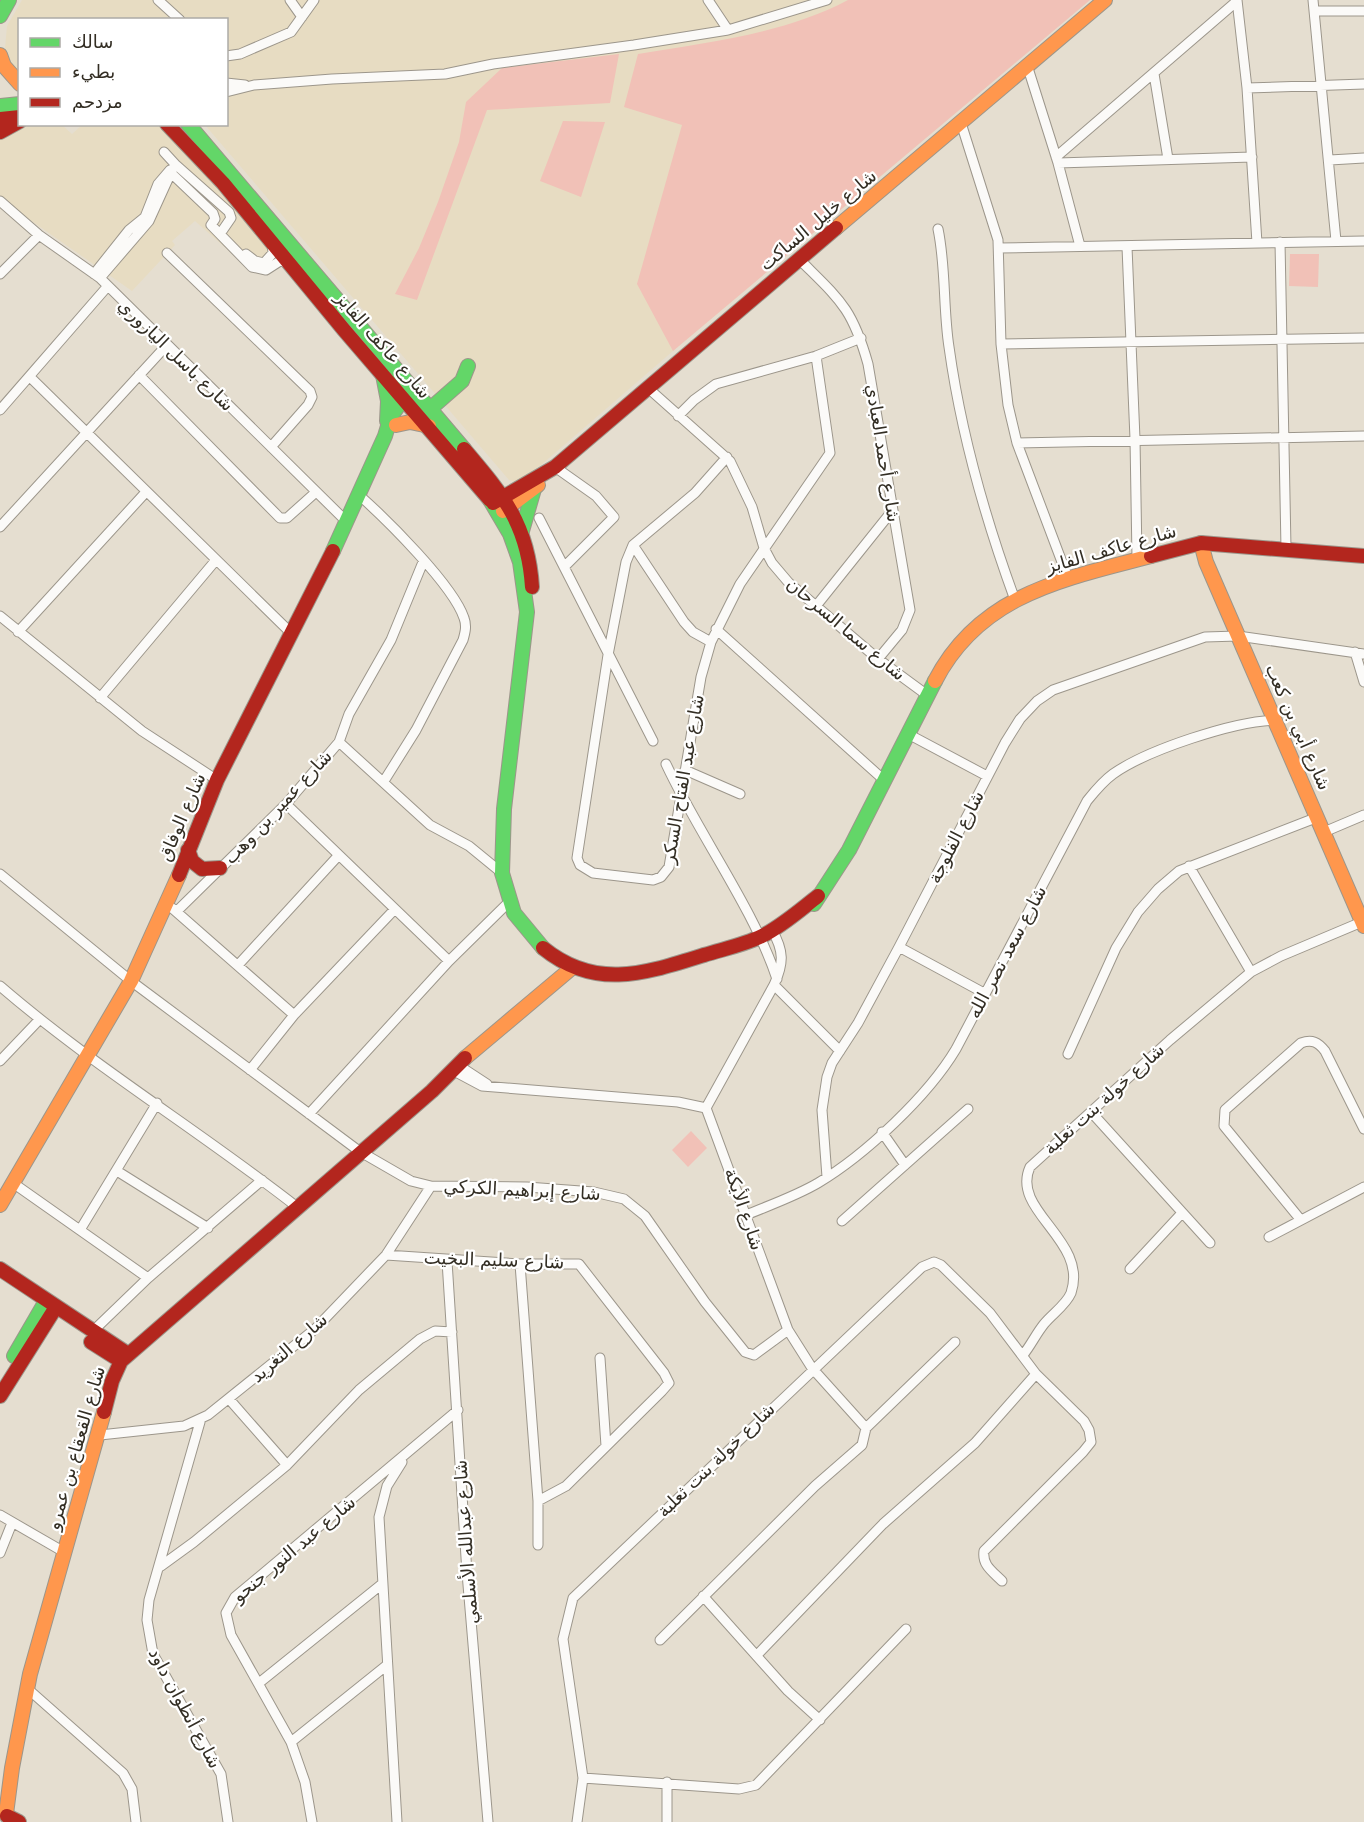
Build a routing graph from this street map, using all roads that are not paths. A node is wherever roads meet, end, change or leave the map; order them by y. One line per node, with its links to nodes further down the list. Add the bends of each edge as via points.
1 (9, 0): 13 (street)
2 (15, 0): 16 (street)
3 (158, 0): 15 (street)
4 (290, 0): 14 (street)
5 (314, 0): 14 (street)
6 (708, 0): 17 (street)
7 (827, 0): 17 (street)
8 (1105, 0): 20 (street, شارع خليل الساكت)
9 (1313, 0): 11 (street)
10 (1237, 1): 21 (street); 27 (street)
11 (1314, 11): 12 (street); 26 (street)
12 (1364, 11)
13 (0, 16)
14 (302, 17): 19 (street, via 291,32)
15 (178, 18)
16 (0, 28)
17 (728, 30): 25 (street, via 445,74)
18 (0, 55): 22 (street)
19 (228, 56)
20 (1027, 65): 34 (street, شارع خليل الساكت); 42 (street)
21 (1154, 74): 41 (street); 42 (street)
22 (18, 82)
23 (228, 83): 25 (street)
24 (1364, 84): 26 (street)
25 (254, 85): 28 (street)
26 (1322, 85): 27 (street); 43 (street)
27 (1247, 88): 39 (street)
28 (228, 92)
29 (18, 104): 30 (street)
30 (0, 106)
31 (18, 117): 32 (street)
32 (0, 119)
33 (18, 122): 37 (street)
34 (961, 123): 56 (street); 58 (street, شارع خليل الساكت)
35 (169, 126): 51 (street, شارع عاكف الفايز)
36 (190, 126): 75 (street, شارع عاكف الفايز)
37 (0, 132)
38 (164, 152): 44 (street)
39 (1252, 157): 41 (street); 53 (street)
40 (1364, 158): 43 (street)
41 (1168, 159): 42 (street)
42 (1057, 160): 54 (street)
43 (1330, 160): 49 (street)
44 (172, 169): 47 (street, via 213,213 211,225); 47 (street, via 229,212 231,218); 61 (street, via 149,221)
45 (0, 201): 48 (street, شارع باسل اليازوري)
46 (938, 229): 109 (street, via 948,337 968,445)
47 (220, 234): 51 (street, via 259,263 271,256); 59 (street, via 256,269 266,270 280,261)
48 (39, 235): 60 (street); 61 (street, شارع باسل اليازوري)
49 (1336, 241): 50 (street); 52 (street)
50 (1364, 241)
51 (272, 242): 59 (street, شارع عاكف الفايز)
52 (1280, 242): 53 (street); 65 (street)
53 (1257, 243): 55 (street)
54 (1080, 246): 55 (street); 56 (street)
55 (1127, 247): 66 (street)
56 (999, 248): 67 (street)
57 (167, 253): 86 (street, via 310,391 308,405)
58 (800, 259): 63 (street, شارع أحمد العبادي, via 838,297); 74 (street, شارع خليل الساكت)
59 (290, 263): 71 (street, شارع عاكف الفايز)
60 (0, 274)
61 (97, 276): 62 (street, شارع باسل اليازوري)
62 (107, 287): 68 (street, شارع باسل اليازوري); 73 (street)
63 (861, 338): 69 (street); 94 (street, شارع أحمد العبادي)
64 (1364, 338): 65 (street)
65 (1281, 340): 66 (street); 83 (street)
66 (1131, 343): 67 (street); 84 (street)
67 (1001, 344): 85 (street)
68 (166, 346): 72 (street); 86 (street, شارع باسل اليازوري)
69 (816, 356): 78 (street, via 716,384); 101 (street, شارع عبد الفتاح السكر, via 830,453)
70 (468, 366): 76 (street, via 462,381)
71 (383, 373): 75 (street, شارع عاكف الفايز); 80 (street)
72 (139, 375): 81 (street); 91 (street, via 280,518 287,518)
73 (30, 377): 77 (street); 81 (street)
74 (648, 388): 78 (street, شارع سما السرحان); 88 (street, شارع خليل الساكت)
75 (411, 395): 76 (street, شارع عاكف الفايز); 79 (street, شارع عاكف الفايز); 80 (street, شارع الوفاق)
76 (430, 409): 93 (street, شارع عاكف الفايز)
77 (0, 410)
78 (678, 416): 87 (street, شارع سما السرحان)
79 (429, 426): 80 (street, via 410,422); 93 (street, شارع عاكف الفايز)
80 (389, 429): 92 (street, شارع الوفاق)
81 (86, 432): 90 (street); 97 (street)
82 (1364, 436): 83 (street)
83 (1285, 437): 84 (street); 102 (street)
84 (1135, 439): 85 (street); 104 (street)
85 (1017, 443): 108 (street)
86 (271, 447): 91 (street, شارع باسل اليازوري)
87 (728, 457): 100 (street, via 694,493); 101 (street, شارع سما السرحان, via 752,507)
88 (554, 467): 89 (street, شارع خليل الساكت); 93 (street, شارع خليل الساكت); 107 (street, via 596,496 614,517)
89 (535, 487): 93 (street, شارع خليل الساكت); 98 (street)
90 (146, 492): 105 (street); 114 (street)
91 (316, 492): 96 (street, شارع باسل اليازوري)
92 (359, 495): 96 (street, شارع الوفاق); 106 (street)
93 (502, 504): 98 (street, شارع عاكف الفايز); 111 (street, شارع عاكف الفايز, via 520,562)
94 (892, 511): 110 (street); 120 (street, شارع أحمد العبادي, via 910,610 902,630)
95 (539, 518): 107 (street)
96 (347, 522): 115 (street, شارع الوفاق)
97 (0, 527)
98 (522, 533): 111 (street, شارع عاكف الفايز, via 532,576 532,603)
99 (1201, 543): 102 (street, شارع عاكف الفايز); 104 (street, شارع عاكف الفايز); 116 (street, شارع أبي بن كعب)
100 (633, 544): 117 (street, via 684,622); 119 (street, شارع عبد الفتاح السكر, via 623,574)
101 (764, 548): 110 (street, شارع سما السرحان, via 780,573); 113 (street, شارع عبد الفتاح السكر)
102 (1286, 548): 103 (street, شارع عاكف الفايز)
103 (1364, 556)
104 (1137, 558): 108 (street, شارع عاكف الفايز)
105 (216, 561): 115 (street); 123 (street)
106 (423, 562): 127 (street, شارع عمير بن وهب, via 391,640 342,726); 132 (street, via 461,611 465,633 416,730)
107 (564, 567): 119 (street)
108 (1068, 578): 109 (street, شارع عاكف الفايز)
109 (1015, 600): 122 (street, شارع عاكف الفايز, via 973,627 945,662)
110 (816, 606): 120 (street, شارع سما السرحان)
111 (527, 612): 144 (street, شارع عاكف الفايز, via 504,809)
112 (0, 616): 114 (street)
113 (716, 629): 117 (street, شارع عبد الفتاح السكر); 133 (street)
114 (18, 632): 123 (street)
115 (290, 632): 131 (street, شارع الوفاق)
116 (1239, 636): 118 (street, شارع الفلوجة); 124 (street, شارع أبي بن كعب); 130 (street, شارع الفلوجة, via 1190,641 1053,690 1020,719)
117 (711, 642): 129 (street, شارع عبد الفتاح السكر)
118 (1359, 653): 121 (street)
119 (608, 655): 126 (street); 135 (street, شارع عبد الفتاح السكر, via 578,863 593,873 657,879 669,867)
120 (878, 659): 122 (street, شارع سما السرحان)
121 (1364, 682)
122 (927, 695): 125 (street, شارع عاكف الفايز)
123 (100, 698): 131 (street)
124 (1276, 720): 138 (street, شارع أبي بن كعب); 160 (street, شارع سعد نصر الله, via 1212,733 1138,760 1106,780 1087,801)
125 (910, 735): 130 (street); 133 (street, شارع عاكف الفايز)
126 (652, 741)
127 (339, 742): 132 (street); 136 (street, شارع عمير بن وهب)
128 (666, 764): 135 (street)
129 (685, 770): 134 (street); 135 (street, شارع عبد الفتاح السكر)
130 (987, 776): 152 (street, شارع الفلوجة)
131 (217, 780): 140 (street, شارع الوفاق)
132 (384, 781): 144 (street, via 429,825 469,846)
133 (885, 782): 150 (street, شارع عاكف الفايز, via 815,904)
134 (740, 794)
135 (681, 796): 151 (street)
136 (286, 804): 141 (street); 143 (street, شارع عمير بن وهب)
137 (1364, 815): 139 (street)
138 (1318, 817): 139 (street, شارع أبي بن كعب); 142 (street)
139 (1324, 832): 149 (street, شارع أبي بن كعب)
140 (188, 850): 143 (street, via 192,861 202,869); 147 (street, شارع الوفاق)
141 (338, 856): 148 (street); 154 (street)
142 (1189, 866): 156 (street); 164 (street, via 1158,889 1138,912 1100,979)
143 (220, 868): 147 (street, شارع عمير بن وهب)
144 (502, 873): 146 (street, شارع عاكف الفايز)
145 (0, 874): 157 (street, شارع إبراهيم الكركي)
146 (509, 902): 153 (street); 155 (street, شارع عاكف الفايز, via 520,924 536,942)
147 (172, 907): 154 (street); 157 (street, شارع الوفاق)
148 (394, 910): 153 (street); 161 (street)
149 (1363, 923): 156 (street, شارع خولة بنت ثعلبة)
150 (775, 934): 151 (street, شارع عاكف الفايز); 158 (street, via 783,959)
151 (762, 941): 155 (street, شارع عاكف الفايز, via 688,967 617,976); 158 (street)
152 (899, 947): 160 (street); 163 (street, شارع الفلوجة)
153 (449, 961): 173 (street)
154 (239, 964): 161 (street)
155 (573, 967): 168 (street, شارع القعقاع بن عمرو)
156 (1251, 972): 172 (street, شارع خولة بنت ثعلبة)
157 (131, 981): 165 (street, شارع الوفاق); 167 (street, شارع إبراهيم الكركي)
158 (775, 982): 163 (street); 170 (street)
159 (0, 986): 162 (street)
160 (984, 993): 175 (street, شارع سعد نصر الله, via 939,1076)
161 (294, 1015): 167 (street)
162 (39, 1020): 165 (street); 166 (street)
163 (840, 1051): 179 (street, شارع الفلوجة, via 829,1070 824,1094 822,1133)
164 (1068, 1054)
165 (88, 1057): 169 (street); 181 (street, شارع الوفاق)
166 (0, 1061)
167 (250, 1070): 173 (street, شارع إبراهيم الكركي)
168 (458, 1070): 170 (street, via 482,1086 678,1102); 176 (street, شارع القعقاع بن عمرو)
169 (157, 1103): 178 (street); 180 (street)
170 (706, 1108): 187 (street, شارع الأيكة)
171 (968, 1109): 177 (street)
172 (1092, 1113): 186 (street); 206 (street, شارع خولة بنت ثعلبة, via 1041,1155 1027,1173 1027,1192 1065,1246 1072,1275 1069,1296)
173 (309, 1114): 176 (street, شارع إبراهيم الكركي)
174 (1364, 1129): 188 (street, via 1325,1051 1311,1041 1301,1042 1225,1110 1224,1126)
175 (882, 1132): 177 (street); 179 (street, شارع سعد نصر الله)
176 (359, 1151): 182 (street, شارع إبراهيم الكركي, via 411,1180); 185 (street, شارع القعقاع بن عمرو)
177 (905, 1165): 189 (street)
178 (117, 1171): 190 (street); 191 (street)
179 (827, 1177): 187 (street, شارع سعد نصر الله)
180 (262, 1180): 185 (street); 190 (street)
181 (13, 1183): 184 (street, شارع الوفاق); 191 (street)
182 (431, 1186): 194 (street, شارع التغريد); 202 (street, شارع إبراهيم الكركي, via 527,1187 594,1192 624,1199 645,1216 745,1352 756,1354)
183 (1364, 1187): 188 (street)
184 (2, 1197)
185 (297, 1207): 207 (street, شارع القعقاع بن عمرو)
186 (1182, 1213): 193 (street); 198 (street)
187 (746, 1215): 202 (street, شارع الأيكة)
188 (1300, 1219): 192 (street)
189 (842, 1221)
190 (208, 1228): 199 (street)
191 (80, 1230): 199 (street)
192 (1269, 1237)
193 (1210, 1243)
194 (386, 1255): 195 (street, شارع سليم البخيت); 212 (street, شارع التغريد, via 315,1329)
195 (447, 1261): 196 (street, شارع سليم البخيت); 204 (street, شارع عبدالله الأسلمي)
196 (520, 1264): 217 (street, شارع سليم البخيت, via 579,1264 669,1381); 220 (street)
197 (0, 1269): 201 (street)
198 (1130, 1269)
199 (148, 1278): 203 (street)
200 (0, 1281): 201 (street)
201 (48, 1308): 203 (street); 207 (street); 211 (street)
202 (788, 1330): 209 (street, شارع الأيكة)
203 (92, 1332): 207 (street)
204 (452, 1332): 213 (street, شارع عبدالله الأسلمي); 219 (street, via 435,1331 420,1339 359,1390)
205 (955, 1342): 215 (street)
206 (1023, 1355): 209 (street, شارع خولة بنت ثعلبة, via 990,1313 934,1262 922,1267); 210 (street, شارع خولة بنت ثعلبة)
207 (124, 1358): 216 (street, شارع القعقاع بن عمرو, via 109,1391)
208 (600, 1358): 217 (street)
209 (812, 1368): 215 (street, شارع الأيكة); 238 (street, شارع خولة بنت ثعلبة, via 573,1598 563,1639)
210 (1036, 1374): 227 (street, شارع خولة بنت ثعلبة, via 1084,1421 1090,1442 984,1551 986,1566); 232 (street, via 975,1443 883,1524)
211 (1, 1390)
212 (229, 1398): 214 (street, شارع التغريد); 219 (street)
213 (458, 1410): 218 (street, شارع عبد النور جنحو); 245 (street, شارع عبدالله الأسلمي)
214 (200, 1422): 216 (street, شارع التغريد); 226 (street, شارع أنطوان داود)
215 (866, 1428): 229 (street, via 862,1445)
216 (100, 1435): 224 (street, شارع القعقاع بن عمرو)
217 (606, 1446): 220 (street, شارع سليم البخيت, via 566,1486)
218 (408, 1452): 228 (street, via 380,1503); 234 (street, شارع عبد النور جنحو, via 230,1602 226,1613 231,1635)
219 (287, 1465): 226 (street)
220 (538, 1501): 223 (street)
221 (0, 1515): 222 (street)
222 (12, 1523): 224 (street); 225 (street)
223 (538, 1545)
224 (64, 1552): 235 (street, شارع القعقاع بن عمرو)
225 (0, 1553)
226 (161, 1566): 242 (street, شارع أنطوان داود, via 147,1610 150,1642 221,1774)
227 (1002, 1581)
228 (382, 1584): 233 (street); 234 (street)
229 (703, 1596): 231 (street); 232 (street)
230 (906, 1629): 236 (street)
231 (660, 1640)
232 (757, 1655): 236 (street)
233 (387, 1665): 237 (street); 244 (street)
234 (258, 1683): 237 (street, شارع عبد النور جنحو)
235 (28, 1689): 240 (street, شارع القعقاع بن عمرو, via 10,1771); 241 (street, via 123,1773 132,1789)
236 (820, 1720): 239 (street, via 756,1785 739,1789)
237 (291, 1742): 243 (street, شارع عبد النور جنحو, via 305,1782)
238 (583, 1778): 239 (street); 246 (street, شارع خولة بنت ثعلبة)
239 (667, 1782): 247 (street)
240 (7, 1815)
241 (136, 1822)
242 (228, 1822)
243 (312, 1822)
244 (397, 1822)
245 (488, 1822)
246 (577, 1822)
247 (667, 1822)

